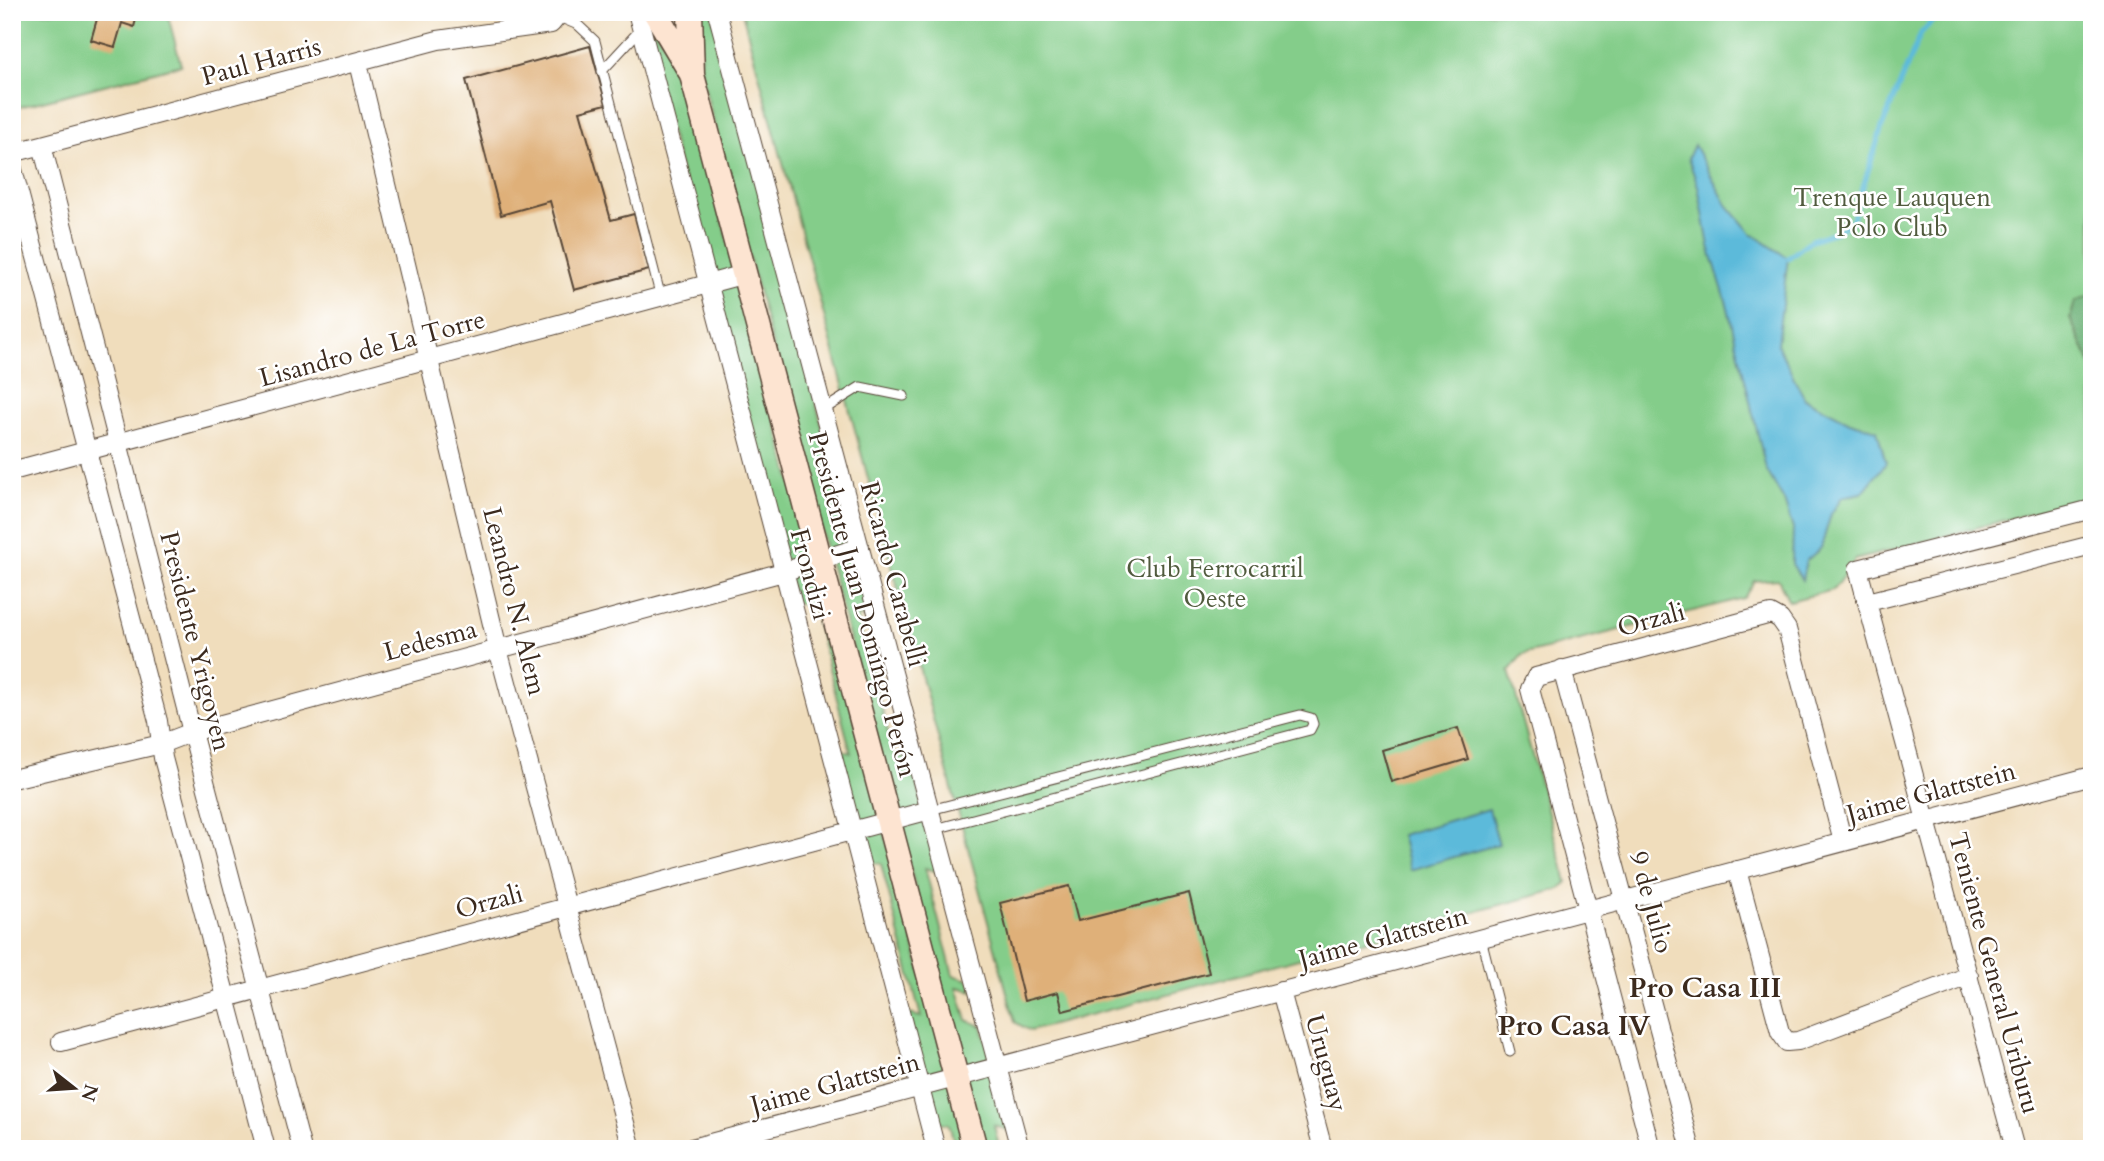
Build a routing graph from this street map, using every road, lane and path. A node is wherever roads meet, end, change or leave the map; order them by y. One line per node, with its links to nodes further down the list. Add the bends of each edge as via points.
1 (637, 12): 6 (street, Frondizi)
2 (655, 12): 9 (main road, Presidente Juan Domingo Perón)
3 (690, 12): 9 (main road, Presidente Juan Domingo Perón)
4 (717, 12): 18 (street, Ricardo Carabelli)
5 (560, 15): 7 (street, Paul Harris, via 551,24 438,40); 8 (lane, via 595,41)
6 (639, 31): 8 (lane); 14 (street, Frondizi)
7 (358, 63): 10 (street, Paul Harris); 16 (street, Leandro N. Alem)
8 (602, 71): 15 (lane)
9 (692, 75): 13 (main road, Presidente Juan Domingo Perón)
10 (42, 145): 11 (street, Paul Harris); 19 (street, Presidente Yrigoyen)
11 (12, 153)
12 (12, 166): 20 (street)
13 (745, 274): 14 (street, Lisandro de La Torre); 25 (main road, Presidente Juan Domingo Perón)
14 (707, 285): 15 (street, Lisandro de La Torre); 26 (street, Frondizi)
15 (661, 298): 16 (street, Lisandro de La Torre)
16 (429, 360): 19 (street, Lisandro de La Torre); 28 (street, Leandro N. Alem)
17 (904, 396): 18 (lane, via 860,387)
18 (823, 410): 24 (street, Ricardo Carabelli)
19 (118, 444): 20 (street, Lisandro de La Torre); 30 (street, Presidente Yrigoyen)
20 (88, 452): 21 (street, Lisandro de La Torre); 31 (street)
21 (12, 471)
22 (2092, 509): 27 (street, Teniente General Uriburu, via 1858,569)
23 (2092, 545): 27 (street)
24 (860, 547): 25 (street, Ledesma); 34 (street, Ricardo Carabelli)
25 (820, 560): 26 (street, Ledesma); 36 (main road, Presidente Juan Domingo Perón)
26 (783, 572): 28 (street, Ledesma); 38 (street, Frondizi)
27 (1868, 602): 35 (street, Teniente General Uriburu)
28 (498, 649): 30 (street, Ledesma); 42 (street, Leandro N. Alem)
29 (1562, 669): 39 (street, Orzali, via 1771,614 1780,619 1787,629); 41 (street, 9 de Julio); 43 (street, Orzali, via 1536,677 1530,690)
30 (191, 732): 31 (street, Ledesma); 46 (street, Presidente Yrigoyen)
31 (161, 744): 33 (street, Ledesma); 48 (street)
32 (2092, 776): 35 (street, Jaime Glattstein)
33 (12, 779)
34 (930, 810): 36 (street, Orzali); 37 (street, Ricardo Carabelli); 37 (lane, via 1300,715 1311,718 1313,724 1310,730)
35 (1927, 820): 39 (street, Jaime Glattstein); 45 (street, Teniente General Uriburu)
36 (889, 821): 38 (street, Orzali); 52 (main road, Presidente Juan Domingo Perón)
37 (935, 830): 51 (street, Ricardo Carabelli)
38 (852, 831): 42 (street, Orzali); 53 (street, Frondizi)
39 (1843, 842): 40 (street, Jaime Glattstein)
40 (1737, 870): 41 (street, Jaime Glattstein); 45 (street, via 1780,1032 1787,1042)
41 (1624, 900): 43 (street, Jaime Glattstein); 63 (street, 9 de Julio)
42 (567, 907): 46 (street, Orzali); 56 (street, Leandro N. Alem)
43 (1588, 910): 44 (street, Jaime Glattstein); 62 (street)
44 (1481, 938): 47 (street, Jaime Glattstein); 50 (lane)
45 (1969, 976): 64 (street, Teniente General Uriburu)
46 (260, 989): 48 (street, Orzali); 55 (street, Presidente Yrigoyen)
47 (1281, 991): 51 (street, Jaime Glattstein); 61 (street, Uruguay)
48 (226, 998): 49 (street, Orzali); 54 (street)
49 (61, 1042)
50 (1510, 1052)
51 (998, 1066): 52 (street, Jaime Glattstein); 60 (street, Ricardo Carabelli)
52 (957, 1077): 53 (street, Jaime Glattstein); 59 (main road, Presidente Juan Domingo Perón)
53 (920, 1087): 57 (street, Jaime Glattstein); 58 (street, Frondizi)
54 (266, 1149)
55 (302, 1149)
56 (632, 1149)
57 (688, 1149)
58 (936, 1149)
59 (975, 1149)
60 (1020, 1149)
61 (1323, 1149)
62 (1651, 1149)
63 (1691, 1149)
64 (2015, 1149)

